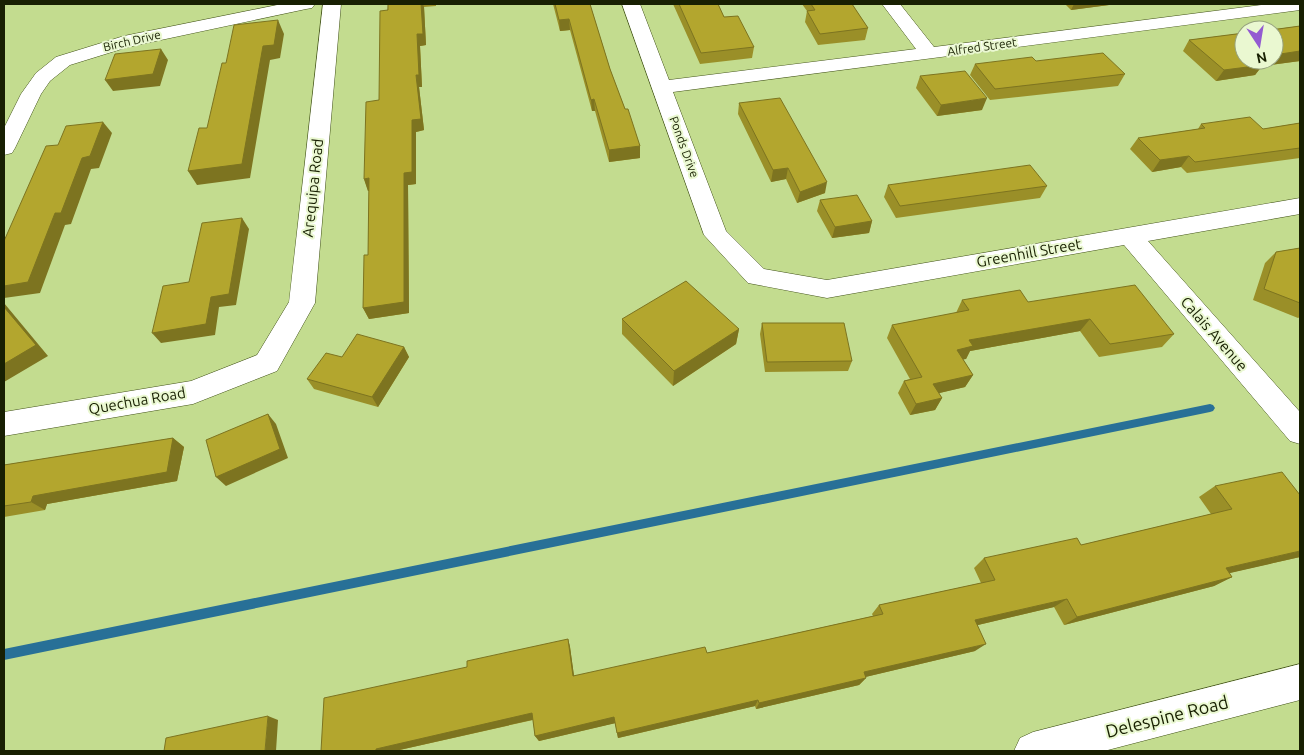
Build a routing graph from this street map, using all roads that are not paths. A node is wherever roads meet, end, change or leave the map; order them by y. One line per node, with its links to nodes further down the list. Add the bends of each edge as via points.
1 (306, 4): 10 (street, Birch Drive, via 124,42 63,61 43,77 31,94)
2 (332, 4): 14 (street, Arequipa Road, via 302,303)
3 (631, 4): 9 (street, Ponds Drive)
4 (891, 4): 8 (street)
5 (1149, 4): 7 (street)
6 (1300, 5): 7 (street, Alfred Street)
7 (1170, 22): 8 (street, Alfred Street)
8 (930, 54): 9 (street, Alfred Street)
9 (663, 87): 13 (street, Ponds Drive, via 716,235)
10 (4, 148)
11 (1300, 206): 12 (street, Greenhill Street)
12 (1129, 236): 13 (street, Greenhill Street, via 827,289); 16 (street, Calais Avenue)
13 (757, 277)
14 (267, 363): 15 (street, Quechua Road, via 193,392)
15 (4, 424)
16 (1300, 432)
17 (1300, 682): 18 (street, Delespine Road)
18 (1034, 751)

